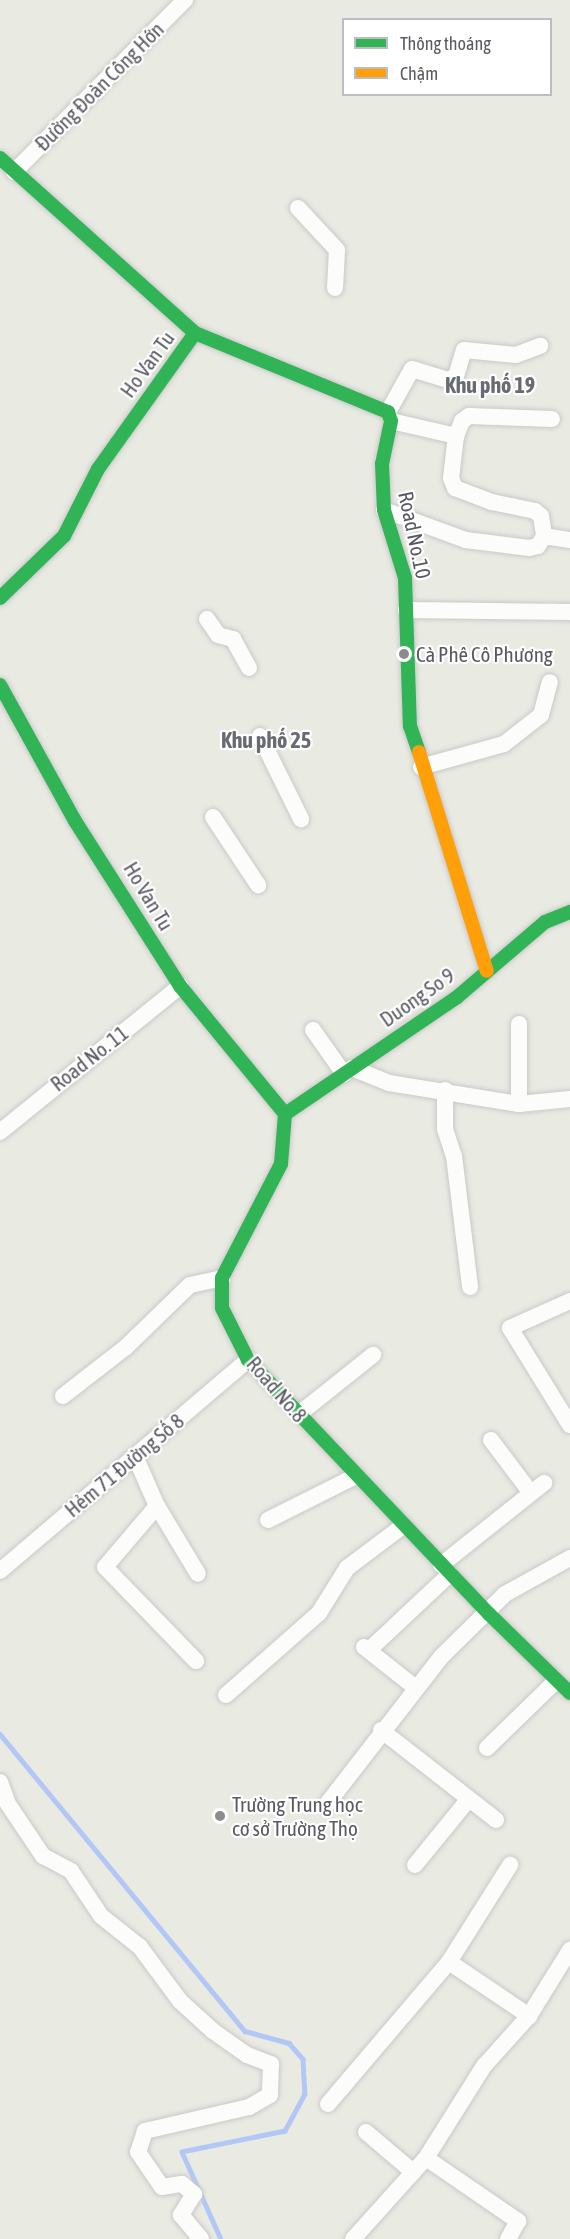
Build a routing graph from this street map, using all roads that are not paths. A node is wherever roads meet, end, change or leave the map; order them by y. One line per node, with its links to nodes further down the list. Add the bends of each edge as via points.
1 (185, 0): 3 (street, Đường Đoàn Công Hớn)
2 (0, 159): 3 (street, Ho Van Tu)
3 (14, 172): 6 (street, Ho Van Tu)
4 (298, 208): 5 (street, via 337,250)
5 (335, 288)
6 (195, 333): 8 (street); 14 (street, Ho Van Tu, via 98,469 64,536)
7 (540, 346): 8 (street, via 516,355 464,350 456,375 449,380 412,369)
8 (389, 417): 10 (street); 11 (street, Road No.10, via 382,464)
9 (552, 419): 10 (street, via 469,416 462,421)
10 (456, 436): 12 (street, via 451,484 492,502 535,511 541,516)
11 (384, 510): 12 (street, via 466,540 529,548 538,546); 15 (street, Road No.10, via 405,578)
12 (544, 536): 13 (street)
13 (570, 540)
14 (0, 598)
15 (406, 610): 16 (street); 22 (street, Road No.10, via 410,726)
16 (570, 612)
17 (207, 619): 18 (street, via 218,636 233,639)
18 (249, 668)
19 (550, 682): 22 (street, via 542,715 504,744)
20 (0, 685): 28 (street, Ho Van Tu, via 75,821)
21 (260, 736): 24 (street)
22 (421, 766): 27 (street, Road No.10, via 444,823 457,880)
23 (213, 818): 25 (street)
24 (301, 819)
25 (258, 885)
26 (570, 912): 27 (street, Duong So 9, via 544,922)
27 (487, 971): 31 (street, Duong So 9, via 456,998)
28 (180, 986): 35 (street, Ho Van Tu); 36 (street, Road No. 11)
29 (519, 1024): 34 (street)
30 (314, 1030): 31 (street)
31 (348, 1071): 32 (street, via 389,1083); 35 (street, Duong So 9)
32 (446, 1090): 34 (street); 38 (street, via 445,1130 454,1156)
33 (570, 1099): 34 (street)
34 (519, 1104)
35 (285, 1114): 37 (street, Road No.8, via 281,1164)
36 (0, 1132)
37 (222, 1278): 41 (street, Road No.8, via 222,1308); 42 (street, via 189,1285 126,1347)
38 (470, 1287)
39 (570, 1301): 44 (street, via 510,1328)
40 (373, 1354): 43 (street)
41 (248, 1360): 43 (street, Road No.8); 46 (street, Hẻm 71 Đường Số 8)
42 (63, 1396)
43 (299, 1414): 47 (street, Road No.8)
44 (570, 1425)
45 (491, 1440): 52 (street, via 537,1488)
46 (135, 1456): 48 (street); 53 (street, Hẻm 71 Đường Số 8)
47 (356, 1476): 49 (street); 50 (street, Road No.8)
48 (157, 1506): 54 (street); 56 (street, via 105,1567)
49 (268, 1520)
50 (403, 1526): 52 (street, Road No.8); 60 (street, via 347,1568 319,1613)
51 (570, 1558): 55 (street, via 505,1594)
52 (446, 1570): 55 (street, Road No.8); 58 (street, via 367,1648)
53 (0, 1571)
54 (198, 1574)
55 (489, 1614): 57 (street, Road No.8); 58 (street, via 442,1656)
56 (196, 1661)
57 (556, 1680): 59 (street, Road No.8); 62 (street)
58 (416, 1688): 61 (street)
59 (570, 1693)
60 (226, 1695)
61 (381, 1730): 64 (street); 65 (street)
62 (487, 1748)
63 (0, 1782): 76 (street, via 8,1804 43,1856 71,1871 100,1916 140,1947 180,2001 213,2031 248,2055 271,2064 270,2095 249,2107 145,2131 138,2152 162,2187 182,2184 194,2194 182,2215)
64 (468, 1800): 66 (street); 67 (street)
65 (327, 1804)
66 (496, 1820)
67 (415, 1865)
68 (510, 1865): 70 (street)
69 (570, 1950): 71 (street)
70 (449, 1962): 71 (street); 72 (street)
71 (529, 2016): 74 (street, via 484,2066)
72 (328, 2104)
73 (366, 2132): 75 (street)
74 (426, 2158): 75 (street); 78 (street, via 518,2221)
75 (413, 2172): 77 (street)
76 (201, 2239)
77 (353, 2239)
78 (508, 2239)

